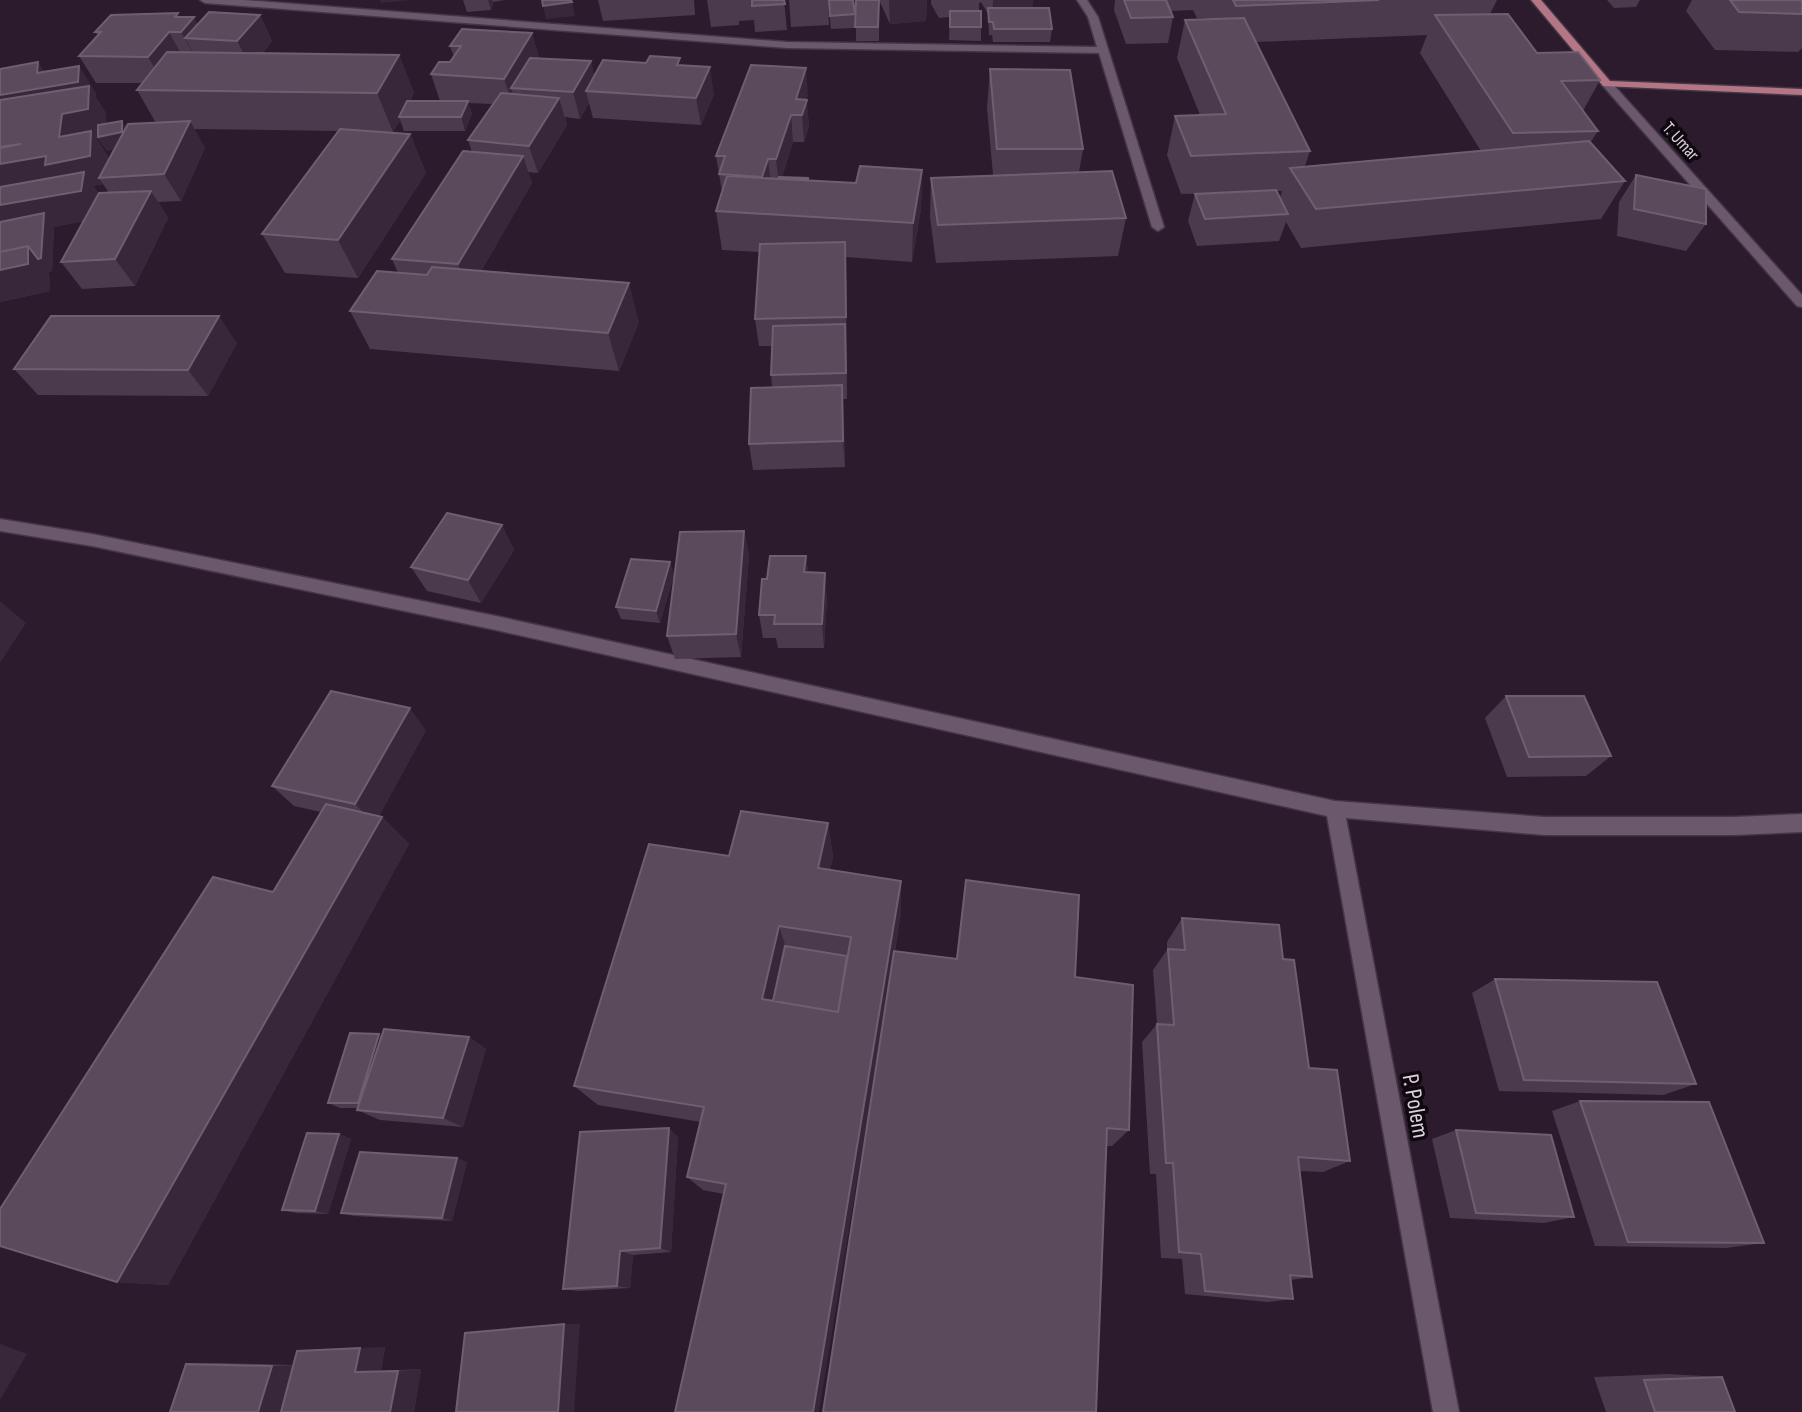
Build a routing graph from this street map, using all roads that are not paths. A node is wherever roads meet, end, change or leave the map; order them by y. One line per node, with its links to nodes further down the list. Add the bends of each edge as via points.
1 (205, 0): 4 (street, via 787,45)
2 (1082, 0): 4 (street, via 1093,17)
3 (1536, 0): 5 (main road, T. Umar)
4 (1102, 50): 7 (street)
5 (1607, 84): 6 (main road); 8 (street, T. Umar)
6 (1802, 92)
7 (1158, 227)
8 (1802, 303)
9 (0, 525): 10 (street, via 496,623)
10 (1335, 809): 11 (street, via 1545,825); 12 (street, P. Polem)
11 (1802, 823)
12 (1446, 1412)

